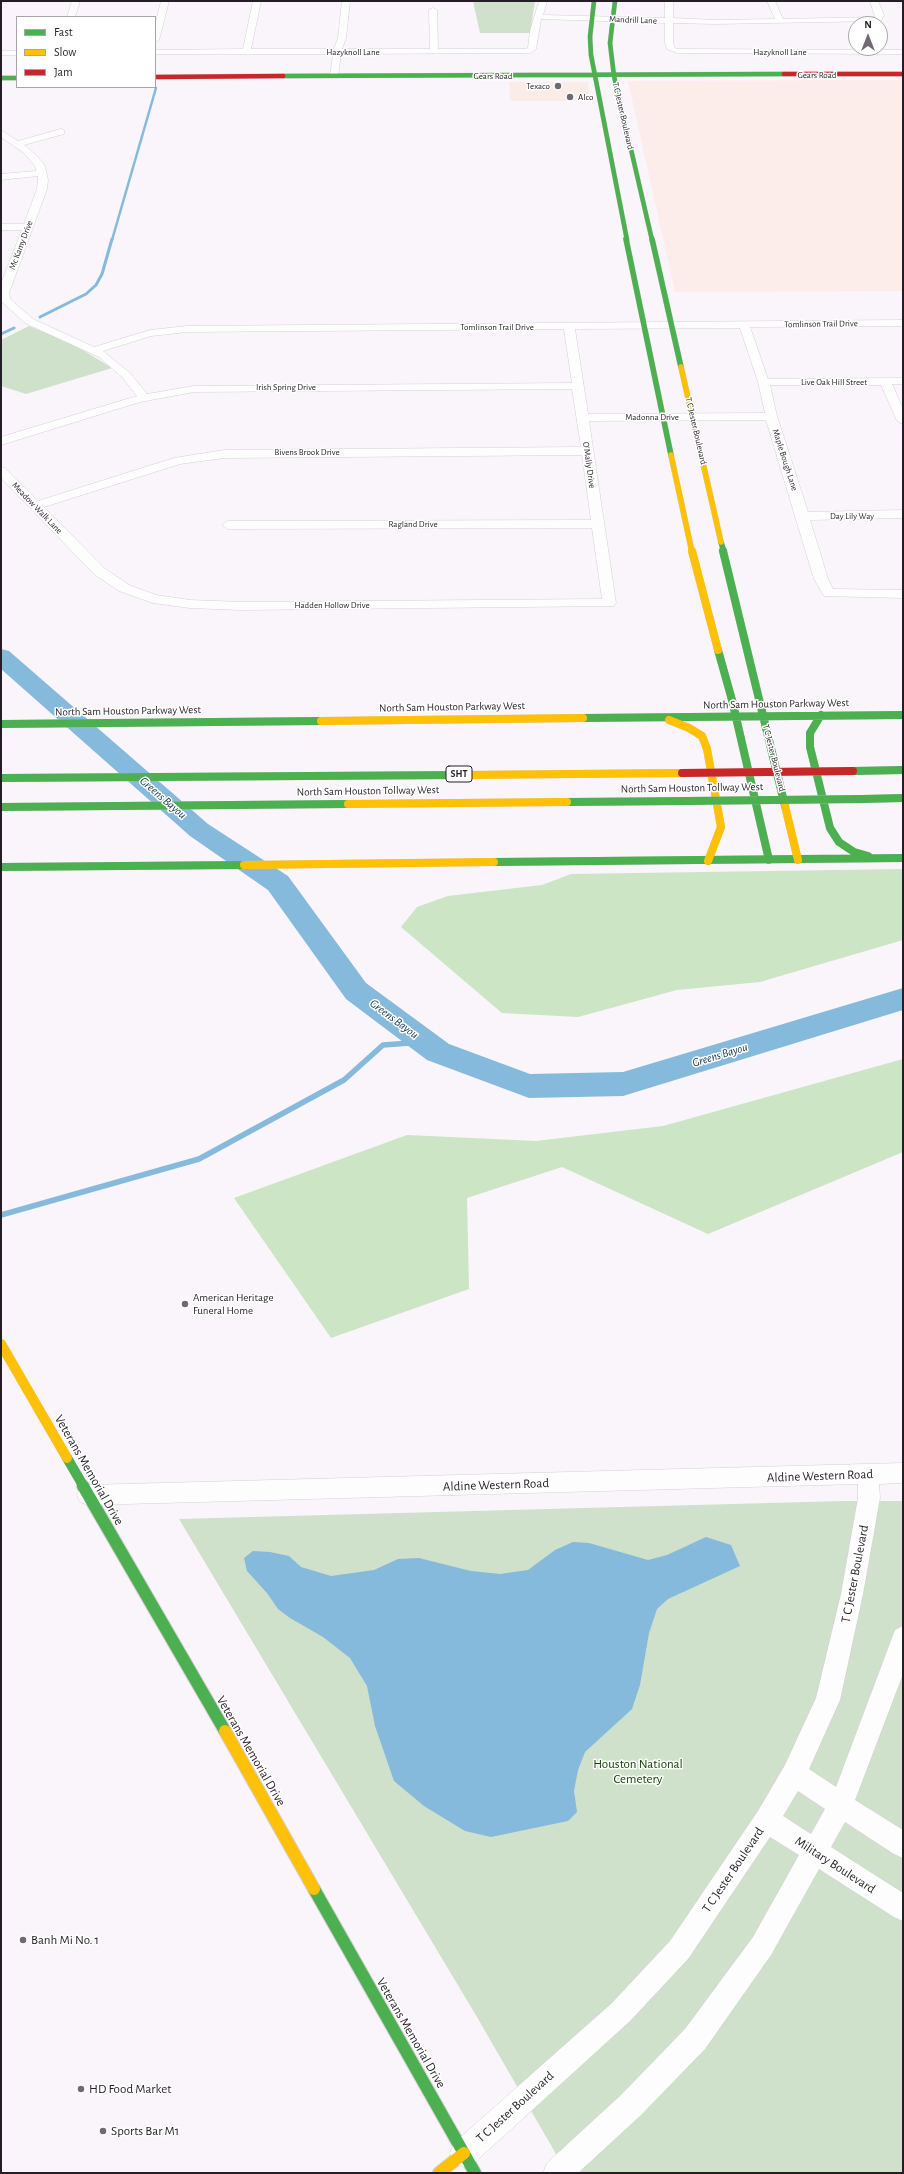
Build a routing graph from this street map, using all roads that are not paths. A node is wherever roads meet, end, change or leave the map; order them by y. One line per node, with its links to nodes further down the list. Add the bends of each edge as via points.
1 (76, 1): 13 (street)
2 (165, 1): 18 (street)
3 (257, 1): 20 (street)
4 (346, 1): 21 (street, via 342,38)
5 (543, 1): 12 (street)
6 (594, 1): 14 (main road, T C Jester Boulevard)
7 (615, 1): 15 (main road, T C Jester Boulevard)
8 (669, 1): 16 (street)
9 (772, 1): 17 (street)
10 (874, 1): 17 (street, Mandrill Lane, via 880,15 878,18 851,21)
11 (433, 10): 22 (street)
12 (539, 15): 14 (street, Mandrill Lane); 22 (street, Hazyknoll Lane, via 532,49 527,51)
13 (71, 16)
14 (592, 16): 15 (street, Mandrill Lane); 28 (main road, T C Jester Boulevard, via 591,55)
15 (614, 16): 16 (street, Mandrill Lane); 29 (main road, T C Jester Boulevard, via 610,43)
16 (668, 18): 17 (street, Mandrill Lane); 23 (street, Hazyknoll Lane, via 671,49 685,52)
17 (780, 21)
18 (156, 36)
19 (156, 52): 20 (street, Hazyknoll Lane)
20 (246, 52): 21 (street, Hazyknoll Lane)
21 (337, 52): 22 (street, Hazyknoll Lane); 27 (street)
22 (434, 52)
23 (903, 52)
24 (1, 53): 25 (street)
25 (16, 53)
26 (903, 74): 29 (main road, Gears Road)
27 (334, 76): 28 (main road, Gears Road); 30 (main road, Gears Road)
28 (595, 76): 29 (main road, Gears Road); 33 (main road, T C Jester Boulevard)
29 (614, 76): 33 (main road, T C Jester Boulevard)
30 (156, 77)
31 (1, 78): 32 (main road)
32 (16, 78)
33 (616, 129): 39 (main road, T C Jester Boulevard); 40 (main road, T C Jester Boulevard)
34 (61, 132): 36 (street)
35 (1, 133): 36 (street)
36 (17, 144): 37 (street, via 34,158)
37 (42, 173): 38 (street); 42 (street, Mc Kamy Drive, via 42,189)
38 (1, 177)
39 (619, 207): 40 (main road); 47 (main road, T C Jester Boulevard)
40 (645, 207): 44 (main road, T C Jester Boulevard)
41 (1, 227): 42 (street)
42 (28, 227): 48 (street, Mc Kamy Drive, via 7,281 4,293 6,300 29,321)
43 (903, 323): 45 (street, Tomlinson Trail Drive)
44 (671, 325): 45 (street, Tomlinson Trail Drive); 47 (street, Tomlinson Trail Drive); 56 (main road, T C Jester Boulevard)
45 (744, 325): 50 (street, Maple Bough Lane)
46 (569, 326): 47 (street, Tomlinson Trail Drive); 48 (street, Tomlinson Trail Drive, via 187,329 150,333); 52 (street, O'Mally Drive)
47 (643, 326): 55 (main road, T C Jester Boulevard)
48 (94, 350): 53 (street, Mc Kamy Drive, via 116,365)
49 (903, 381): 51 (street, Live Oak Hill Street)
50 (764, 382): 51 (street, Live Oak Hill Street); 54 (street, Maple Bough Lane)
51 (885, 382): 58 (street)
52 (578, 386): 53 (street, Irish Spring Drive, via 210,388 173,391); 57 (street, O'Mally Drive)
53 (144, 397): 59 (street, Irish Spring Drive)
54 (771, 416): 56 (street, Madonna Drive); 64 (street, Maple Bough Lane)
55 (664, 417): 56 (street, Madonna Drive); 57 (street, Madonna Drive); 72 (main road, T C Jester Boulevard, via 689,520 699,584 720,651)
56 (692, 417): 73 (main road, T C Jester Boulevard, via 712,520)
57 (582, 418): 60 (street, O'Mally Drive)
58 (903, 421)
59 (1, 441)
60 (587, 451): 62 (street, Bivens Brook Drive, via 224,454 193,458 163,466); 65 (street, O'Mally Drive)
61 (1, 471): 62 (street, Meadow Walk Lane)
62 (35, 506): 67 (street, Meadow Walk Lane)
63 (903, 514): 64 (street, Day Lily Way)
64 (802, 516): 68 (street, Maple Bough Lane, via 821,579 829,594)
65 (598, 524): 66 (street, Ragland Drive); 69 (street, O'Mally Drive)
66 (228, 525)
67 (73, 544): 69 (street, Hadden Hollow Drive, via 99,571 124,588 153,599 190,604 241,606)
68 (903, 594)
69 (609, 603)
70 (821, 715): 71 (main road, North Sam Houston Parkway West); 73 (main road, North Sam Houston Parkway West); 81 (main road, via 810,733 810,747 830,828 839,842 854,852)
71 (903, 715)
72 (736, 716): 73 (main road, North Sam Houston Parkway West); 74 (main road, North Sam Houston Parkway West); 82 (main road, T C Jester Boulevard)
73 (764, 716): 83 (main road, T C Jester Boulevard)
74 (662, 717): 75 (main road, North Sam Houston Parkway West); 84 (main road, via 702,736 707,749 721,827)
75 (1, 724)
76 (903, 770): 77 (main road, North Sam Houston Tollway West / SHT, bridge)
77 (3, 778)
78 (903, 798): 79 (main road, North Sam Houston Tollway West, bridge)
79 (1, 807)
80 (903, 858): 81 (main road)
81 (877, 859): 83 (main road)
82 (769, 860): 83 (main road); 84 (main road)
83 (798, 860)
84 (708, 861): 85 (main road)
85 (1, 867)
86 (1, 1344): 89 (main road, Veterans Memorial Drive)
87 (903, 1473): 88 (street, Aldine Western Road)
88 (868, 1474): 89 (street, Aldine Western Road); 91 (street, T C Jester Boulevard, via 869,1498 852,1594 828,1700)
89 (88, 1495): 97 (main road, Veterans Memorial Drive)
90 (903, 1638): 92 (street)
91 (794, 1774): 92 (street); 93 (street, T C Jester Boulevard)
92 (841, 1805): 94 (street); 95 (street)
93 (767, 1820): 95 (street, Military Boulevard); 97 (street, T C Jester Boulevard, via 678,1950 621,2012)
94 (903, 1846)
95 (815, 1853): 96 (street, Military Boulevard); 99 (street, via 762,1946 695,2039 631,2105)
96 (903, 1908)
97 (469, 2163): 98 (main road, T C Jester Boulevard)
98 (439, 2173)
99 (557, 2173)

